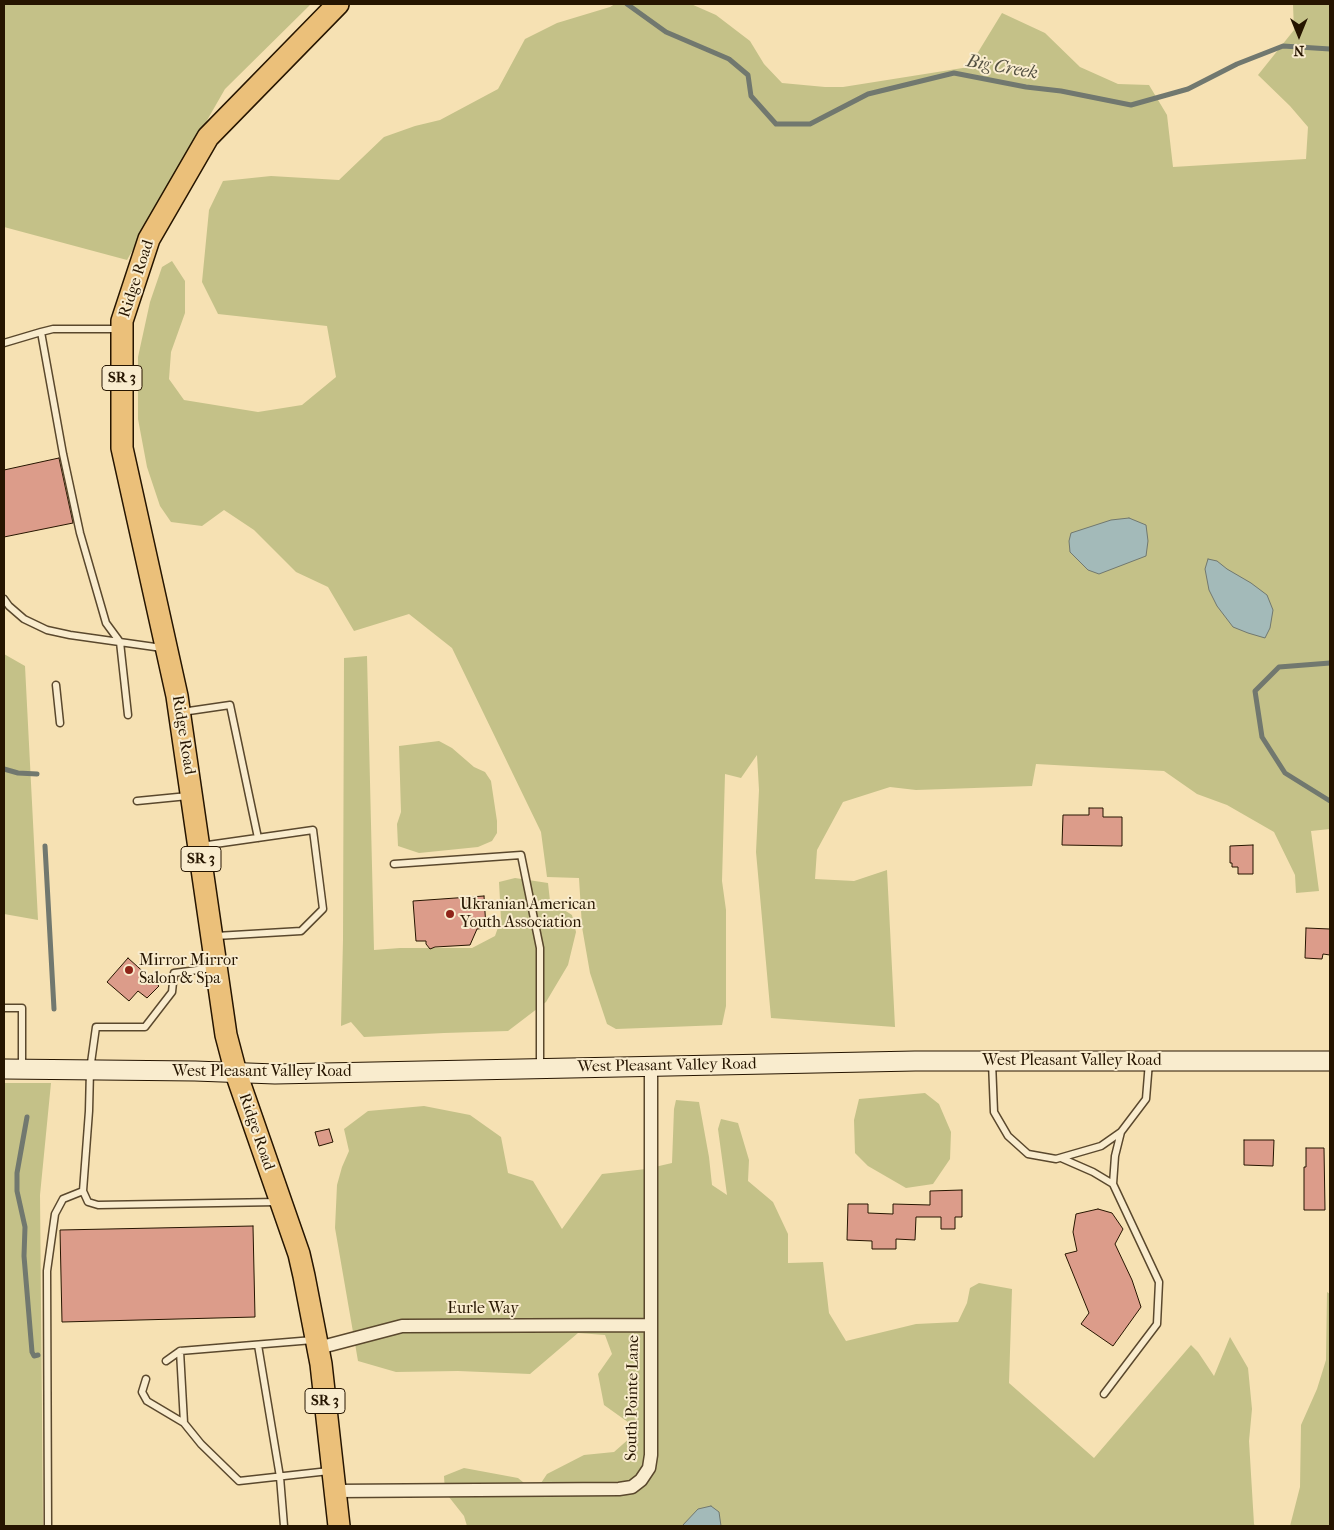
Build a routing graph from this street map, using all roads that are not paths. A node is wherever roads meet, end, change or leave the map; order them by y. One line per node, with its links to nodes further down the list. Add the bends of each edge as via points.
1 (338, 4): 2 (main road, Ridge Road / SR 3, via 208,137 149,239)
2 (122, 328): 3 (lane); 7 (main road, Ridge Road / SR 3, via 122,448)
3 (41, 332): 4 (lane); 6 (lane, via 62,454 80,533 106,623)
4 (4, 343)
5 (4, 598): 6 (lane, via 24,619 47,630)
6 (120, 642): 7 (lane); 10 (lane)
7 (167, 648): 9 (main road, Ridge Road / SR 3)
8 (56, 685): 11 (lane)
9 (180, 712): 12 (main road, Ridge Road / SR 3); 14 (lane, via 230,705)
10 (128, 715)
11 (60, 723)
12 (192, 796): 13 (lane); 15 (main road, Ridge Road / SR 3)
13 (137, 800)
14 (258, 838): 15 (lane); 17 (lane, via 313,830 323,909 301,931)
15 (199, 846): 17 (main road, Ridge Road / SR 3)
16 (394, 864): 25 (lane, via 521,855 540,948)
17 (212, 936): 18 (main road, Ridge Road / SR 3)
18 (217, 968): 26 (lane, via 174,973 172,992 145,1026 96,1027); 27 (main road, Ridge Road / SR 3, via 226,1035)
19 (4, 1008): 24 (lane, via 22,1008)
20 (992, 1061): 21 (main road, West Pleasant Valley Road); 23 (main road, West Pleasant Valley Road); 29 (lane, via 994,1112 1008,1136 1028,1154)
21 (1149, 1061): 22 (main road, West Pleasant Valley Road); 28 (lane, via 1146,1099)
22 (1330, 1061)
23 (651, 1067): 25 (main road, West Pleasant Valley Road); 33 (street, South Pointe Lane)
24 (13, 1069): 26 (main road, West Pleasant Valley Road)
25 (540, 1069): 27 (main road, West Pleasant Valley Road)
26 (90, 1070): 27 (main road, West Pleasant Valley Road); 31 (lane)
27 (236, 1073): 32 (main road, Ridge Road / SR 3)
28 (1121, 1132): 29 (lane, via 1101,1146); 30 (lane)
29 (1062, 1158): 30 (lane)
30 (1113, 1184): 39 (lane, via 1159,1282 1157,1324)
31 (83, 1191): 32 (lane, via 88,1202 98,1205); 44 (lane, via 63,1199 55,1214 47,1270)
32 (281, 1202): 34 (main road, Ridge Road / SR 3, via 299,1254)
33 (651, 1325): 34 (street, Eurle Way, via 402,1326); 43 (street, South Pointe Lane, via 651,1455 649,1468 642,1480 632,1486 620,1489)
34 (317, 1344): 35 (lane); 41 (main road, Ridge Road / SR 3)
35 (258, 1345): 36 (lane); 42 (lane)
36 (180, 1351): 37 (lane); 40 (lane)
37 (166, 1361)
38 (146, 1379): 40 (lane, via 142,1392 147,1401)
39 (1104, 1394)
40 (184, 1424): 42 (lane, via 239,1482)
41 (333, 1470): 42 (lane); 43 (main road, Ridge Road / SR 3)
42 (280, 1477): 45 (lane)
43 (336, 1491): 46 (main road, Ridge Road / SR 3)
44 (48, 1526)
45 (284, 1526)
46 (339, 1526)

